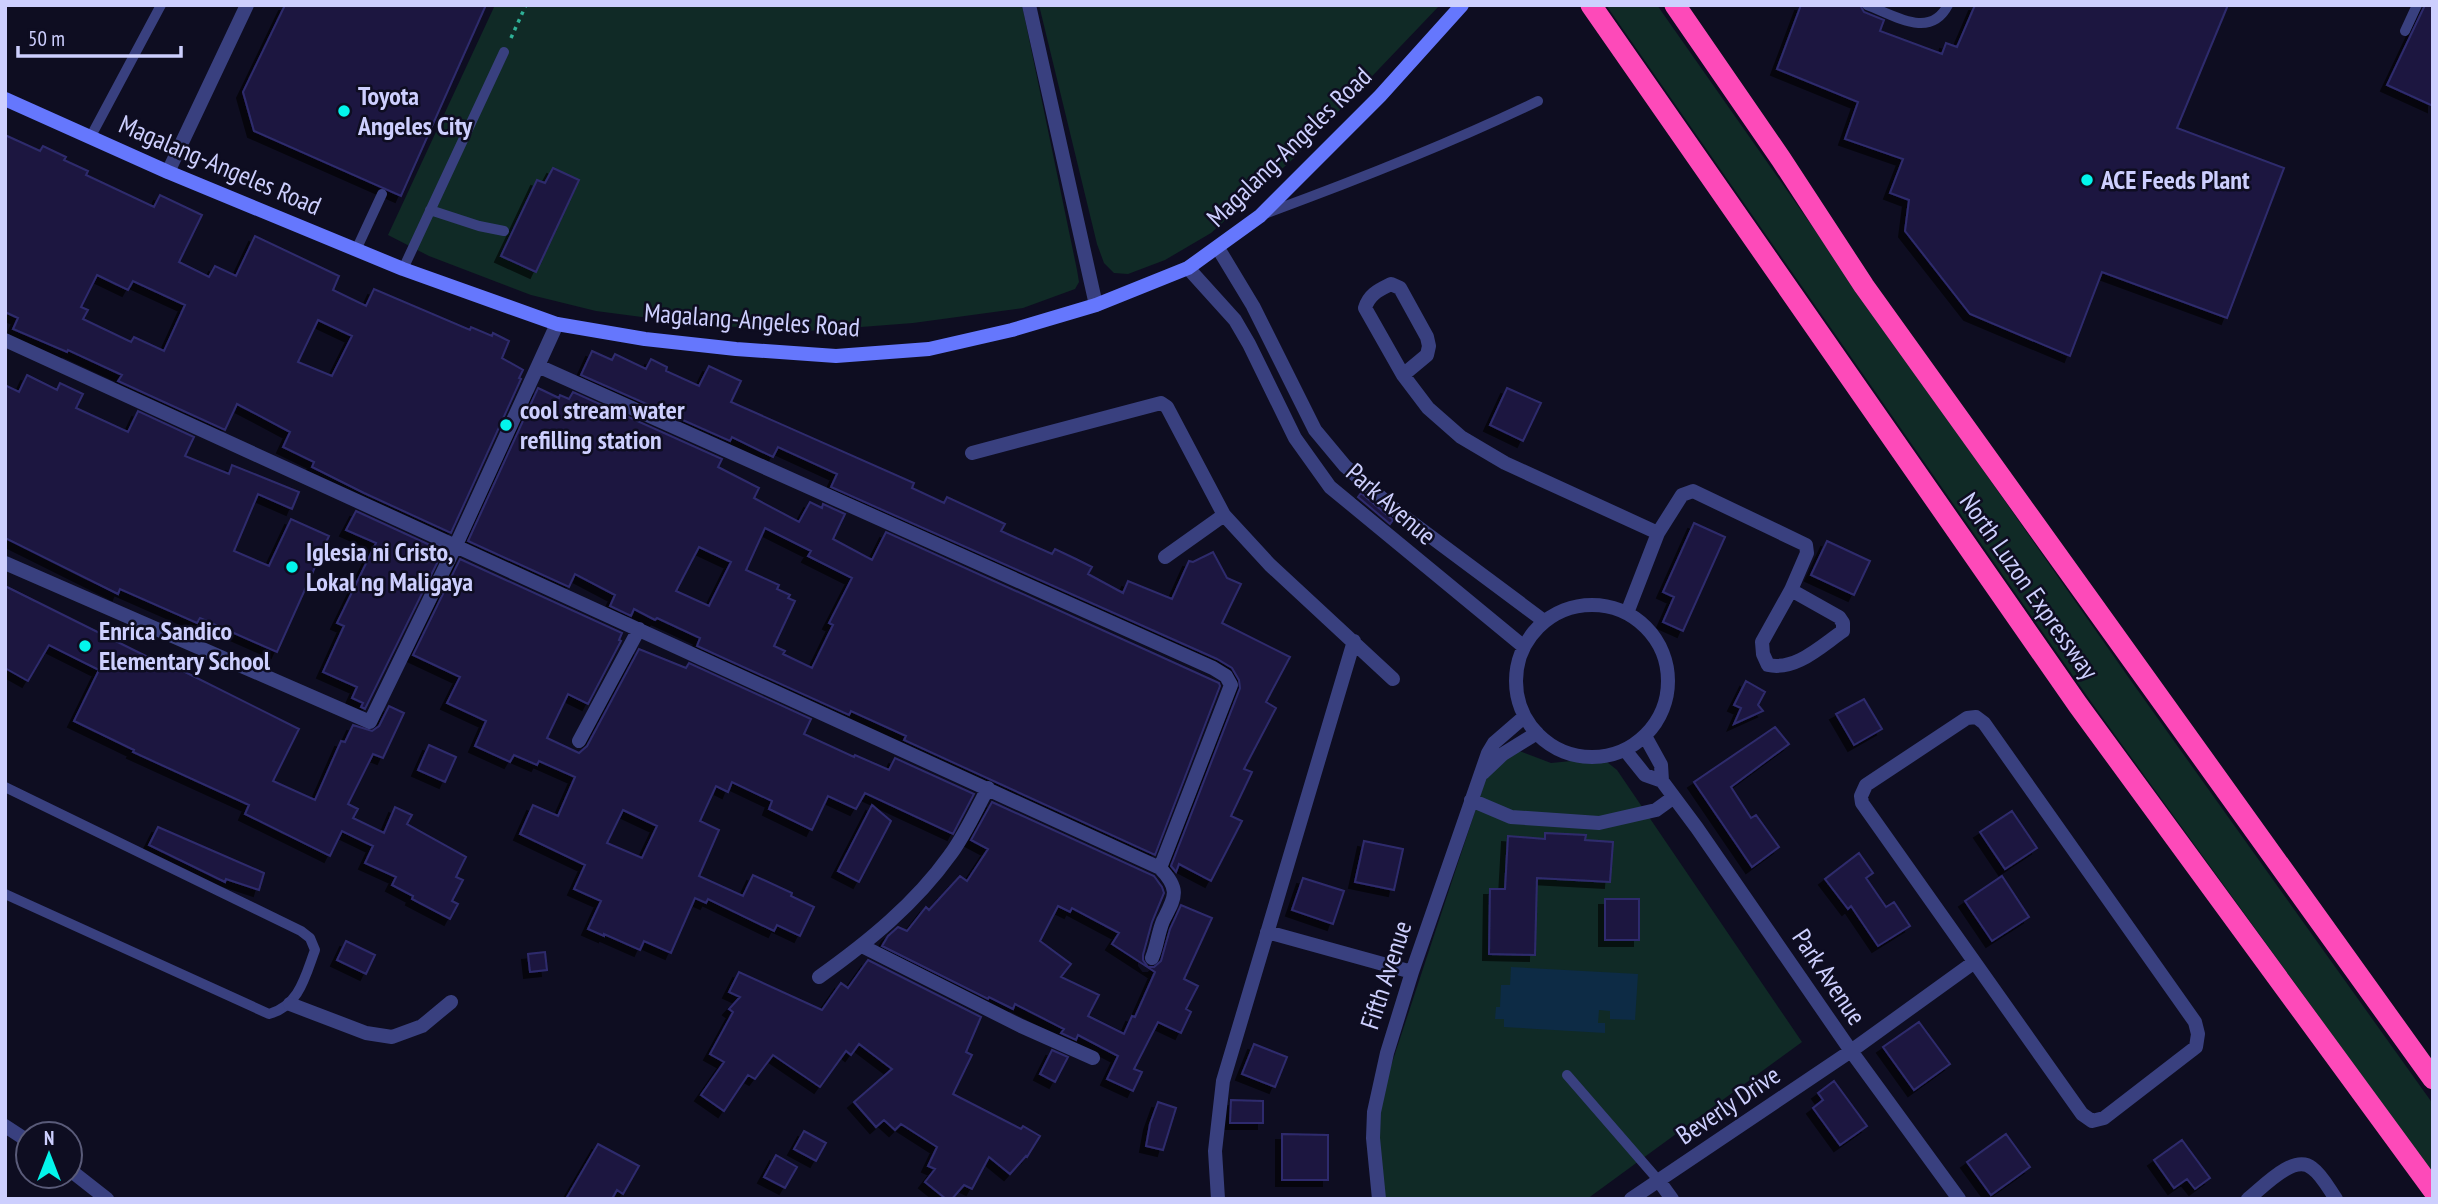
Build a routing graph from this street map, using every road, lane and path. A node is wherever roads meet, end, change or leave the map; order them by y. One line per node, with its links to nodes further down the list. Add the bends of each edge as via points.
1 (162, 5): 15 (lane)
2 (247, 5): 16 (street)
3 (526, 5): 12 (path)
4 (1029, 5): 25 (street)
5 (1462, 5): 19 (main road, Magalang-Angeles Road, via 1380,96)
6 (1591, 5): 74 (highway, North Luzon Expressway, via 2071,694)
7 (1675, 5): 71 (highway, North Luzon Expressway, via 1864,286)
8 (1867, 5): 9 (lane, via 1917,24 1931,24)
9 (1948, 5)
10 (2417, 5): 11 (lane)
11 (2405, 31)
12 (504, 52): 18 (lane)
13 (5, 99): 15 (main road, Magalang-Angeles Road)
14 (1538, 101): 19 (lane, via 1458,139)
15 (91, 136): 16 (main road, Magalang-Angeles Road)
16 (168, 172): 22 (main road, Magalang-Angeles Road)
17 (382, 194): 22 (lane)
18 (430, 210): 20 (lane); 24 (lane)
19 (1260, 216): 21 (main road, Magalang-Angeles Road)
20 (505, 231)
21 (1218, 248): 23 (main road, Magalang-Angeles Road); 31 (street, Park Avenue, via 1253,306 1315,430)
22 (356, 250): 24 (main road, Magalang-Angeles Road)
23 (1188, 268): 25 (main road, Magalang-Angeles Road); 32 (street, Park Avenue, via 1235,320 1295,438)
24 (403, 269): 26 (main road, Magalang-Angeles Road)
25 (1096, 305): 26 (main road, Magalang-Angeles Road, via 929,349 835,356 736,349)
26 (557, 324): 28 (street)
27 (5, 340): 36 (street)
28 (538, 366): 36 (street); 58 (street, via 1226,676 1231,685)
29 (1403, 375): 29 (street, via 1365,308 1372,294 1391,284 1400,288 1429,346 1427,355); 34 (street, via 1428,408 1461,437 1505,463)
30 (972, 453): 33 (street, via 1161,403)
31 (1345, 466): 32 (street); 35 (street, Park Avenue)
32 (1330, 487): 37 (street, Park Avenue)
33 (1224, 515): 38 (street); 44 (street, via 1270,565)
34 (1658, 533): 40 (street, via 1682,495 1693,491 1806,545); 41 (street)
35 (1427, 534): 37 (street); 42 (street, Park Avenue)
36 (456, 545): 39 (street, via 370,722); 43 (street)
37 (1412, 555): 45 (street, Park Avenue)
38 (1165, 557)
39 (5, 563)
40 (1791, 590): 40 (street, via 1762,642 1768,665 1780,668 1843,631 1839,617)
41 (1627, 613): 42 (street, via 1584,605); 49 (street, via 1645,626 1667,664 1669,687 1663,709)
42 (1544, 621): 45 (street)
43 (639, 629): 50 (street); 55 (street)
44 (1354, 641): 46 (street); 60 (street)
45 (1523, 646): 47 (street, via 1516,671 1517,697)
46 (1393, 679)
47 (1524, 716): 48 (street); 52 (street, Fifth Avenue, via 1494,743)
48 (1537, 733): 51 (street, via 1565,752 1589,757); 52 (street, Fifth Avenue)
49 (1645, 736): 51 (street); 53 (street, Park Avenue, via 1661,765)
50 (579, 741)
51 (1625, 750): 53 (street, Park Avenue, via 1645,775)
52 (1482, 774): 57 (street, Fifth Avenue)
53 (1662, 781): 56 (street, Park Avenue)
54 (5, 788): 67 (lane, via 310,938 315,950)
55 (988, 788): 58 (street); 61 (street, via 952,853 916,896)
56 (1674, 797): 57 (street, via 1656,810 1599,823 1511,817); 68 (street, Park Avenue)
57 (1471, 800): 64 (street, Fifth Avenue)
58 (1160, 869): 62 (street, via 1175,893)
59 (5, 894): 67 (lane, via 256,1010 269,1014)
60 (1267, 932): 64 (street); 76 (street, via 1223,1081 1215,1151)
61 (862, 946): 65 (street); 69 (street)
62 (1152, 958)
63 (1973, 962): 63 (street, via 2082,1114 2092,1121 2104,1118 2196,1047 2195,1022 1976,717 1967,718 1866,785 1861,796); 68 (street, Beverly Drive)
64 (1412, 972): 77 (street, Fifth Avenue, via 1374,1112)
65 (819, 976)
66 (451, 1002): 67 (street, via 422,1026 392,1037 366,1033)
67 (290, 1004)
68 (1851, 1051): 73 (street, Beverly Drive); 80 (street, Park Avenue)
69 (1093, 1058)
70 (1567, 1075): 73 (lane)
71 (2433, 1079)
72 (84, 1181): 75 (street)
73 (1660, 1181): 78 (street, Beverly Drive); 79 (street)
74 (2433, 1190)
75 (107, 1199)
76 (1218, 1199)
77 (1379, 1199)
78 (1632, 1199)
79 (1672, 1199)
80 (1959, 1199)
81 (2248, 1199): 82 (street, via 2294,1163 2305,1163 2315,1169)
82 (2336, 1199)

